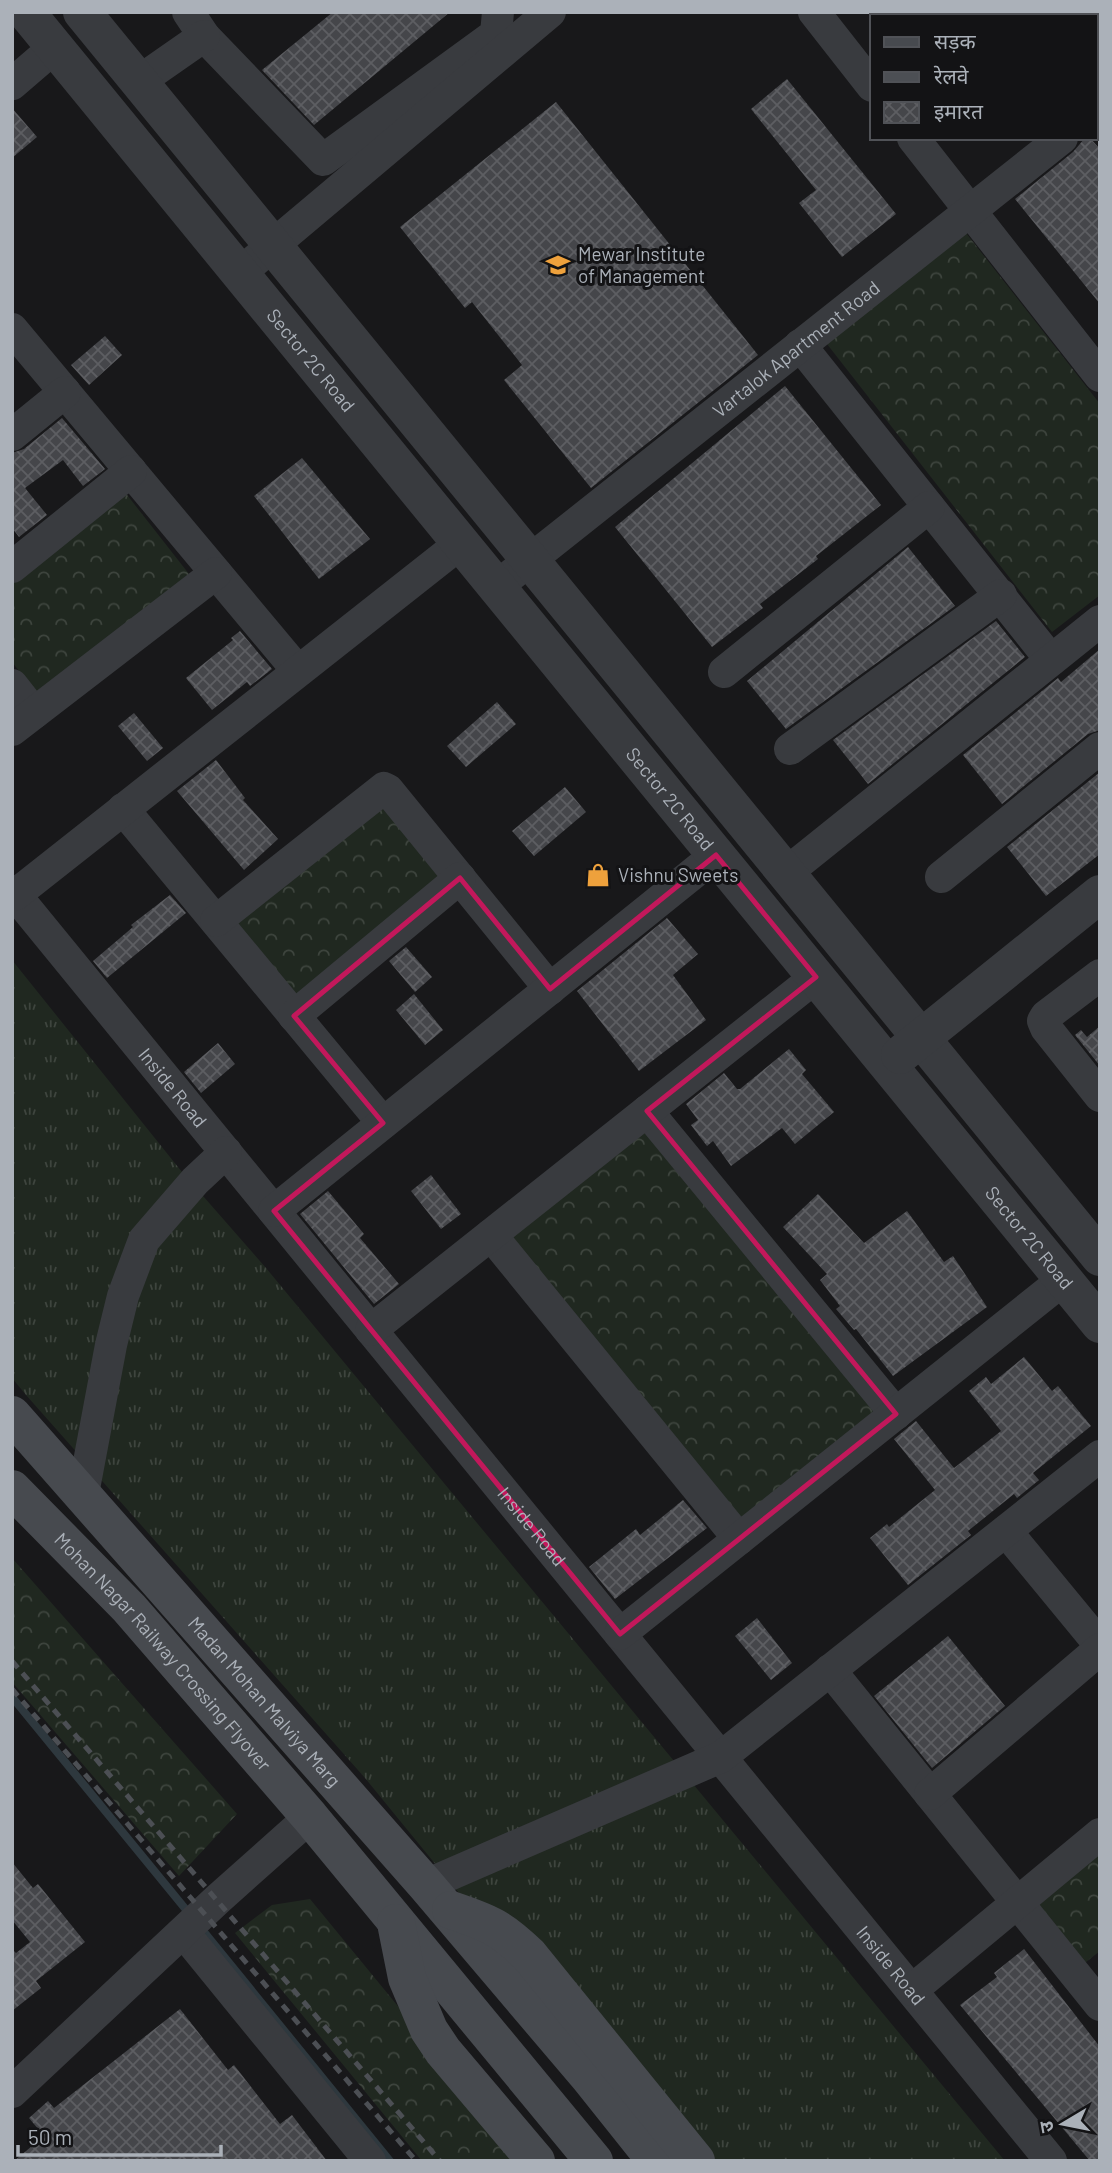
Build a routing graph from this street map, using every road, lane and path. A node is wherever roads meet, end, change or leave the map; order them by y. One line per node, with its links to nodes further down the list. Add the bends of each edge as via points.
1 (26, 12): 7 (street, Sector 2C Road)
2 (82, 12): 8 (street)
3 (498, 12): 6 (street, via 496,34 323,160)
4 (550, 12): 14 (street)
5 (814, 12): 9 (street)
6 (196, 24): 8 (street)
7 (55, 47): 10 (street); 15 (street, Sector 2C Road)
8 (138, 82): 14 (street)
9 (870, 83)
10 (12, 84)
11 (915, 140): 13 (street)
12 (1059, 140): 13 (street, Vartalok Apartment Road)
13 (970, 211): 17 (street, Vartalok Apartment Road); 18 (street)
14 (273, 246): 15 (street); 20 (street)
15 (240, 273): 21 (street, Sector 2C Road)
16 (12, 328): 19 (street)
17 (800, 345): 24 (street); 26 (street, Vartalok Apartment Road)
18 (1099, 373)
19 (65, 392): 22 (street); 23 (street)
20 (397, 398): 21 (street); 26 (street)
21 (364, 425): 25 (street, Sector 2C Road)
22 (12, 435)
23 (131, 471): 27 (street); 28 (street)
24 (929, 507): 30 (street); 34 (street)
25 (461, 543): 29 (street, Sector 2C Road); 33 (street)
26 (529, 559): 29 (street, Vartalok Apartment Road); 37 (street)
27 (12, 567)
28 (216, 573): 33 (street); 36 (street)
29 (496, 587): 40 (street, Sector 2C Road)
30 (1001, 595): 32 (street); 39 (street)
31 (1100, 621): 32 (street)
32 (1051, 660): 43 (street)
33 (298, 671): 41 (street)
34 (724, 672)
35 (12, 685): 36 (street)
36 (23, 721)
37 (666, 726): 40 (street); 43 (street)
38 (1100, 748): 44 (street)
39 (790, 749)
40 (632, 753): 42 (street, Sector 2C Road)
41 (123, 809): 46 (street); 48 (street)
42 (716, 855): 50 (street, Sector 2C Road); 51 (street)
43 (786, 873): 53 (street)
44 (941, 877)
45 (460, 878): 48 (street, via 384,788); 51 (street); 52 (street)
46 (14, 893): 58 (street, Inside Road)
47 (1100, 894): 53 (street)
48 (216, 921): 52 (street)
49 (1100, 975): 55 (street, via 1044,1021)
50 (816, 977): 54 (street, Sector 2C Road); 56 (street)
51 (550, 989): 57 (street)
52 (294, 1016): 57 (street)
53 (921, 1038): 54 (street); 61 (street)
54 (888, 1065): 62 (street, Sector 2C Road)
55 (1100, 1096)
56 (647, 1111): 60 (street); 65 (street)
57 (383, 1124): 59 (street)
58 (226, 1152): 59 (street, Inside Road); 69 (street, via 144,1240 111,1345)
59 (274, 1211): 64 (street, Inside Road)
60 (491, 1235): 64 (street); 71 (street)
61 (1100, 1257)
62 (1063, 1280): 63 (street, Sector 2C Road); 65 (street)
63 (1100, 1324)
64 (371, 1330): 72 (street, Inside Road)
65 (896, 1414): 71 (street)
66 (12, 1415): 69 (main road)
67 (1100, 1456): 70 (street)
68 (12, 1489): 77 (main road, Mohan Nagar Railway Crossing Flyover, via 129,1608)
69 (83, 1494): 79 (main road, Madan Mohan Malviya Marg)
70 (1006, 1531): 73 (street); 74 (street)
71 (739, 1539): 72 (street)
72 (621, 1634): 75 (street, Inside Road)
73 (1100, 1647): 76 (street)
74 (830, 1670): 75 (street); 76 (street)
75 (721, 1757): 79 (street); 84 (street, Inside Road)
76 (930, 1794): 80 (street)
77 (310, 1817): 81 (main road); 82 (street)
78 (1100, 1834): 80 (street)
79 (436, 1897): 90 (main road, Madan Mohan Malviya Marg); 91 (main road, via 492,1924 529,1955)
80 (1017, 1902): 83 (street); 84 (street)
81 (395, 1919): 88 (main road, via 407,1979 429,2030); 89 (main road)
82 (186, 1931): 86 (street); 87 (street)
83 (1089, 1970): 85 (street)
84 (912, 1990): 92 (street, Inside Road)
85 (1100, 2005)
86 (12, 2092)
87 (370, 2161)
88 (536, 2161)
89 (594, 2161)
90 (656, 2161)
91 (696, 2161)
92 (1051, 2161)

